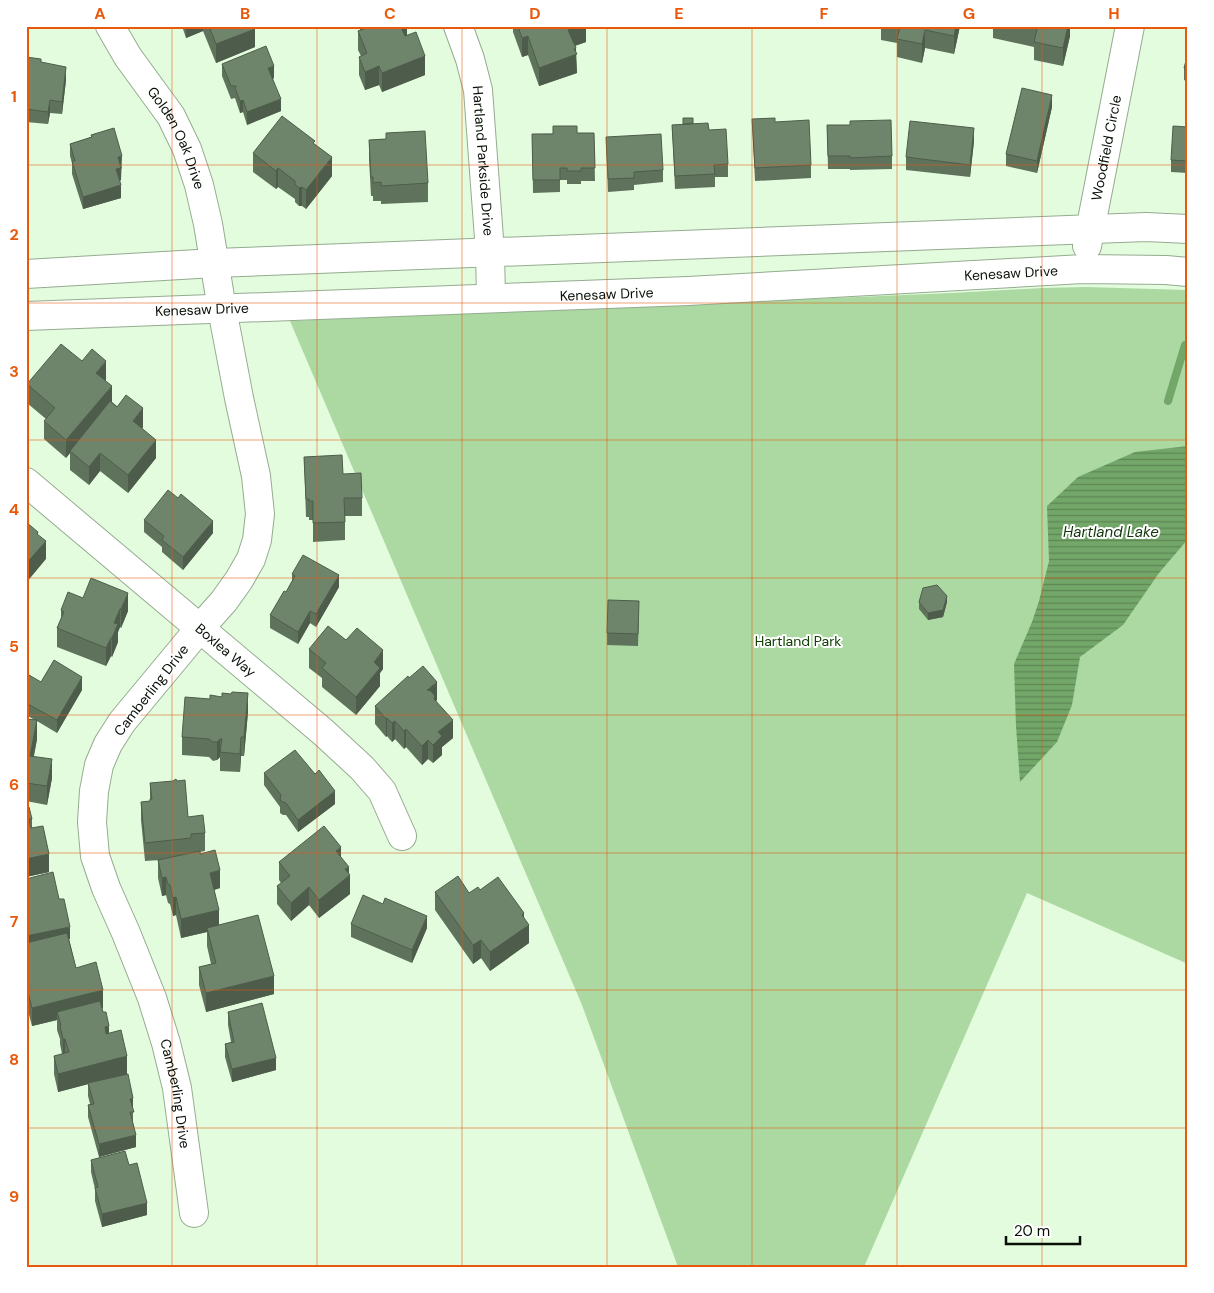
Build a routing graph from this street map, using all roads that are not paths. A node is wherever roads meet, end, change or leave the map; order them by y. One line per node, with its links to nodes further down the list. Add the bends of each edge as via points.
1 (110, 26): 7 (street, Golden Oak Drive, via 171,116 187,149 199,185)
2 (458, 26): 6 (street, Hartland Parkside Drive, via 478,90)
3 (1130, 26): 4 (street, Woodfield Circle)
4 (1090, 229): 5 (street); 6 (street); 8 (street, Woodfield Circle)
5 (1188, 229)
6 (490, 252): 7 (street); 11 (street, Hartland Parkside Drive)
7 (215, 263): 10 (street); 12 (street, Camberling Drive)
8 (1083, 269): 9 (street, Kenesaw Drive); 11 (street, Kenesaw Drive, via 688,291)
9 (1188, 272)
10 (26, 274)
11 (491, 298): 12 (street, Kenesaw Drive)
12 (222, 309): 13 (street, Kenesaw Drive); 15 (street, Camberling Drive, via 256,476 260,514 251,559 224,601)
13 (26, 316)
14 (26, 482): 15 (street, Boxlea Way)
15 (200, 628): 16 (street, Boxlea Way, via 362,768 382,791); 17 (street, Camberling Drive, via 122,722 108,744 94,791 92,822 95,856 103,880 152,998 166,1042 177,1088)
16 (402, 836)
17 (194, 1213)

